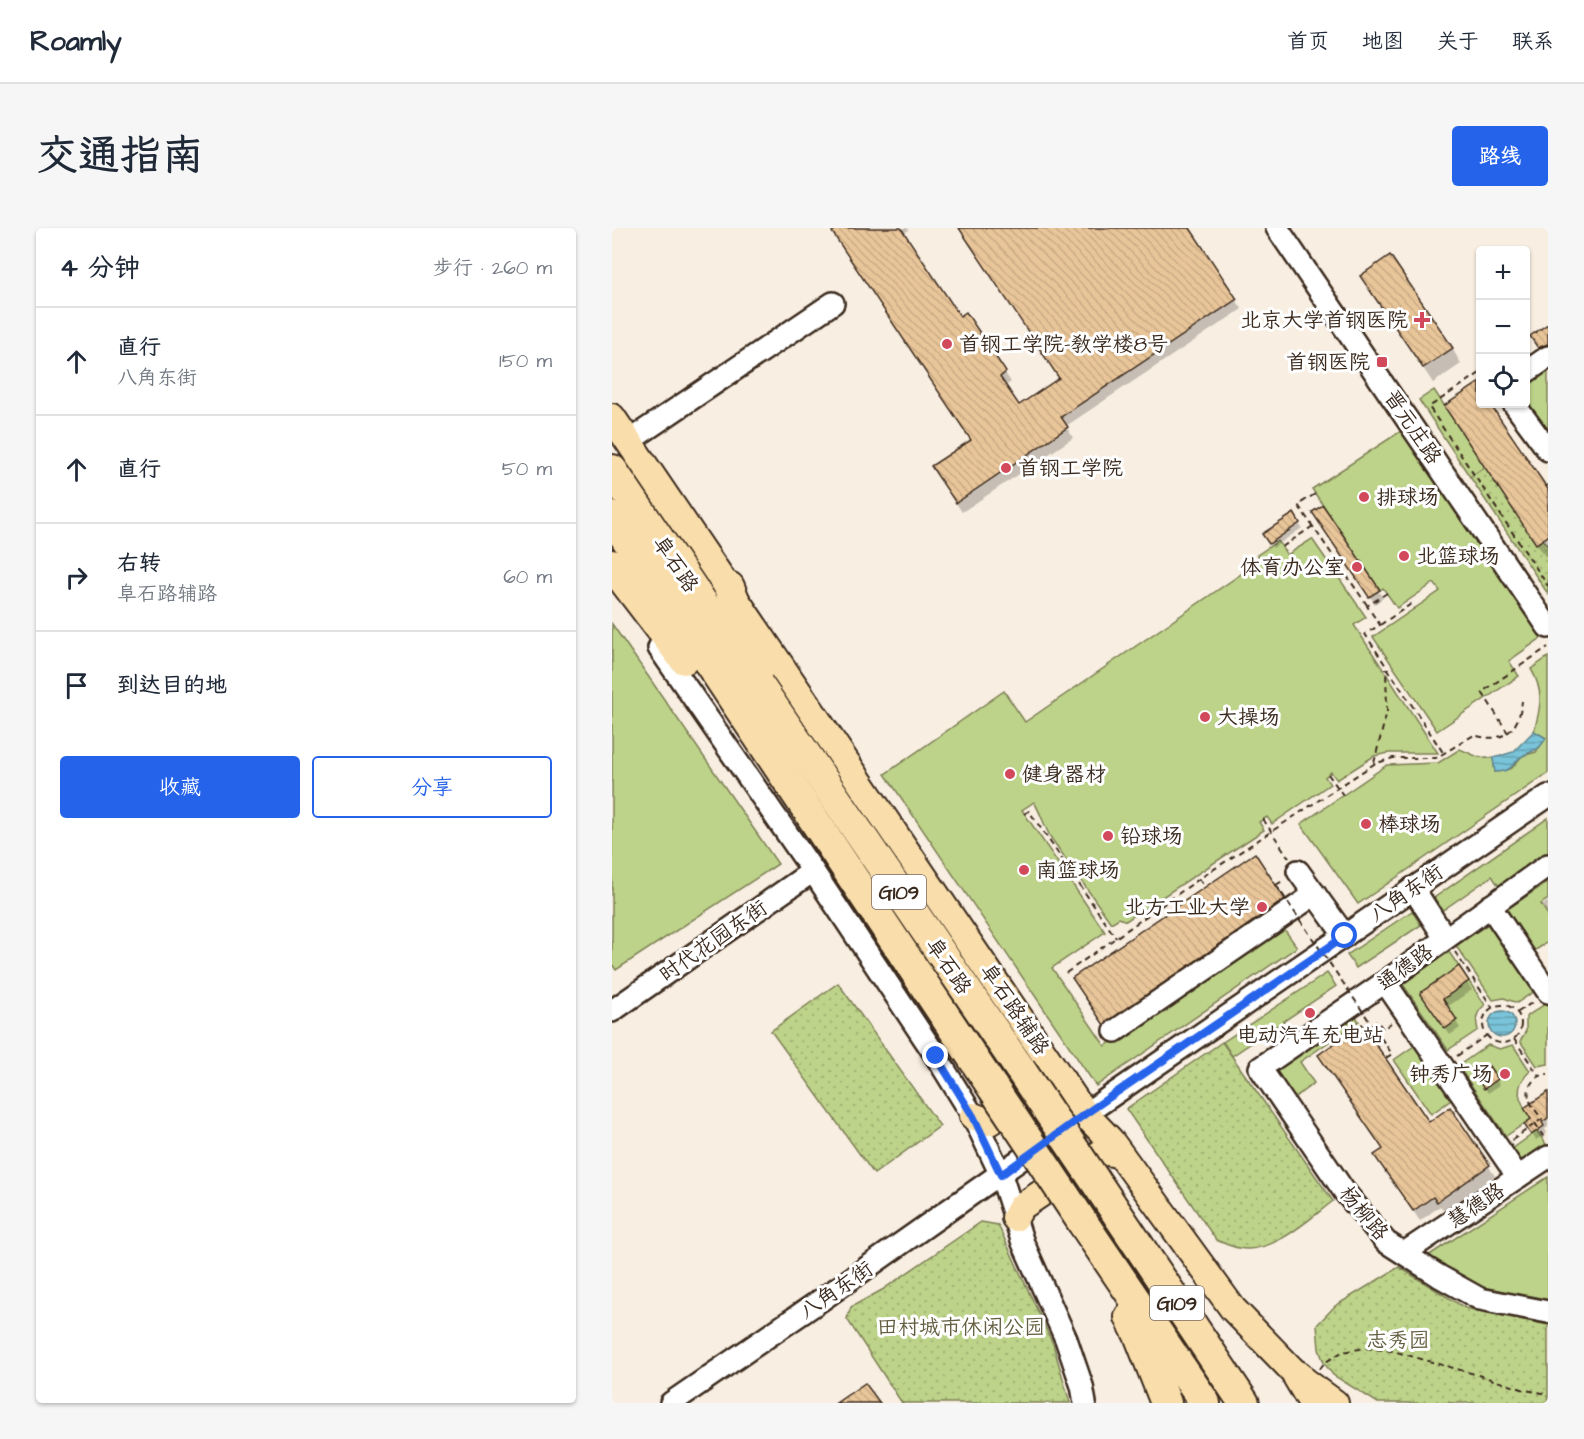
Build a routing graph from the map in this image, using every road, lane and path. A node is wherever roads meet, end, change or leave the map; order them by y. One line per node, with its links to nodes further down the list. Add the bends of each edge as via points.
1 (1277, 228): 23 (street, 晋元庄路)
2 (833, 303): 8 (street)
3 (1548, 357): 4 (street)
4 (1530, 369)
5 (1476, 376): 17 (path, via 1429,407)
6 (1517, 408): 9 (street)
7 (612, 417): 8 (main road, 阜石路)
8 (629, 441): 18 (main road, 阜石路)
9 (1548, 450)
10 (612, 470): 27 (highway, 阜石路 / G109)
11 (1315, 494): 13 (path, via 1298,505)
12 (612, 517): 30 (highway, 阜石路 / G109)
13 (1313, 526): 14 (path); 20 (path)
14 (1282, 547)
15 (612, 565): 30 (highway, via 682,656)
16 (612, 574): 40 (street)
17 (1548, 586)
18 (729, 587): 27 (highway); 63 (main road, 阜石路辅路)
19 (1387, 593): 20 (path)
20 (1367, 606): 22 (path)
21 (1414, 609): 22 (path, via 1411,604)
22 (1380, 625): 25 (path, via 1365,634)
23 (1548, 627)
24 (1548, 647): 28 (path, via 1482,692)
25 (1386, 665): 29 (path); 31 (path, via 1387,711)
26 (1522, 701): 28 (path, via 1520,716)
27 (778, 714): 82 (highway, 阜石路 / G109, bridge)
28 (1508, 733): 29 (path, via 1486,739 1474,735)
29 (1444, 753): 31 (path, via 1436,758 1393,758)
30 (773, 760): 79 (highway, 阜石路 / G109, bridge)
31 (1374, 764): 33 (path)
32 (1328, 774): 33 (path)
33 (1338, 788): 34 (path); 38 (path)
34 (1343, 795)
35 (1548, 796): 45 (street, 八角东街)
36 (1024, 814): 48 (path, via 1029,811)
37 (1263, 819): 38 (path)
38 (1271, 832): 41 (path); 42 (path)
39 (1548, 865): 47 (street, 通德路)
40 (813, 871): 57 (street, 时代花园东街); 70 (street)
41 (1298, 871): 46 (street)
42 (1199, 879): 44 (path); 51 (path)
43 (1276, 885): 58 (path, bridge)
44 (1205, 887)
45 (1413, 888): 50 (street, 八角东街); 52 (street)
46 (1315, 894): 50 (street); 60 (street)
47 (1490, 906): 52 (street, 通德路); 55 (street)
48 (1106, 924): 49 (path); 51 (path)
49 (1101, 927)
50 (1345, 936): 69 (street, 八角东街)
51 (1116, 938): 53 (path)
52 (1445, 938): 54 (street, 通德路); 56 (path)
53 (1066, 973)
54 (1385, 982): 65 (street); 66 (street, 通德路)
55 (1548, 992)
56 (1492, 1007): 61 (path, via 1483,1018); 62 (path, via 1506,1005 1518,1012 1521,1027)
57 (612, 1011)
58 (1372, 1025): 59 (path, via 1377,1021); 64 (path, via 1392,1054)
59 (1383, 1029)
60 (1115, 1031)
61 (1487, 1035): 62 (path, via 1502,1043); 65 (path)
62 (1514, 1039): 68 (path)
63 (1048, 1058): 69 (main road, 阜石路辅路); 70 (main road, via 1047,1087 989,1122)
64 (1386, 1058)
65 (1442, 1065): 73 (street)
66 (1260, 1068): 80 (street, 杨柳路, via 1344,1191 1386,1242)
67 (1548, 1074): 68 (path)
68 (1539, 1076): 71 (path, via 1528,1091 1542,1119)
69 (1085, 1114): 74 (main road, 阜石路辅路); 76 (street, 八角东街)
70 (973, 1116): 76 (street)
71 (1535, 1124): 72 (path); 73 (path)
72 (1548, 1143)
73 (1500, 1149): 77 (street)
74 (1120, 1155): 78 (main road, via 1104,1151 1021,1207); 83 (main road, 阜石路辅路, via 1233,1309)
75 (1548, 1157): 77 (street, 慧德路)
76 (1001, 1175): 78 (street); 85 (street, 八角东街)
77 (1518, 1177): 80 (street, 慧德路)
78 (1015, 1218): 86 (street, via 1066,1339)
79 (1083, 1223): 87 (highway, via 1140,1337); 88 (highway, 阜石路 / G109)
80 (1404, 1253): 81 (street, 杨柳路, via 1480,1299)
81 (1548, 1312)
82 (1220, 1368): 89 (highway, 阜石路 / G109); 90 (highway)
83 (1307, 1388): 84 (path, via 1324,1363 1342,1352 1365,1348 1393,1351); 91 (main road, 阜石路辅路)
84 (1548, 1394)
85 (671, 1403)
86 (1085, 1403)
87 (1166, 1403)
88 (1205, 1403)
89 (1244, 1403)
90 (1260, 1403)
91 (1335, 1403)

